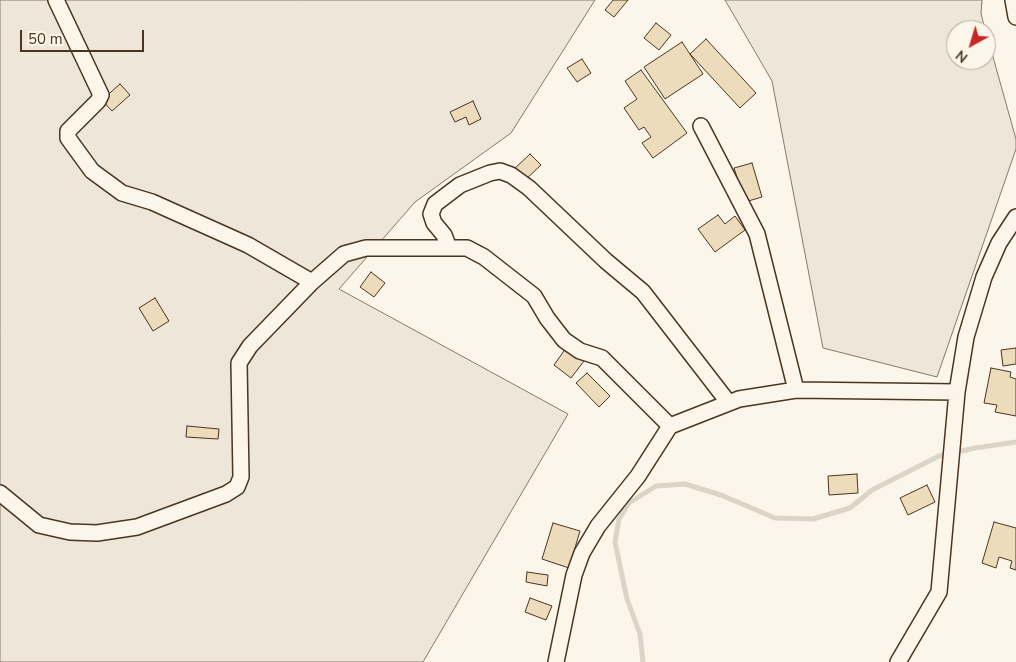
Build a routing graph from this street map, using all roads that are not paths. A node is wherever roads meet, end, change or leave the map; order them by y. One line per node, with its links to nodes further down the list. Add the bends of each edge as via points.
1 (56, 0): 7 (street, via 101,95 68,131 68,138 92,171 122,193 152,202 248,244)
2 (1013, 0): 3 (street)
3 (1016, 17)
4 (701, 126): 8 (street, via 757,234)
5 (1016, 217): 9 (street, via 999,243 984,277 966,337)
6 (449, 248): 7 (street, via 366,248 344,254); 10 (street, via 431,214 435,204 460,185 490,173 500,171 511,175 643,292); 11 (street, via 467,248 484,256 534,296 564,340 580,351 602,358)
7 (312, 282): 12 (street, via 250,346 239,363 241,477 232,491 137,528 97,533 70,532 39,525)
8 (796, 390): 9 (street); 10 (street)
9 (957, 392): 14 (street, via 939,592)
10 (728, 402): 11 (street)
11 (670, 426): 13 (street, via 582,553 574,574)
12 (0, 493)
13 (556, 662)
14 (898, 662)

